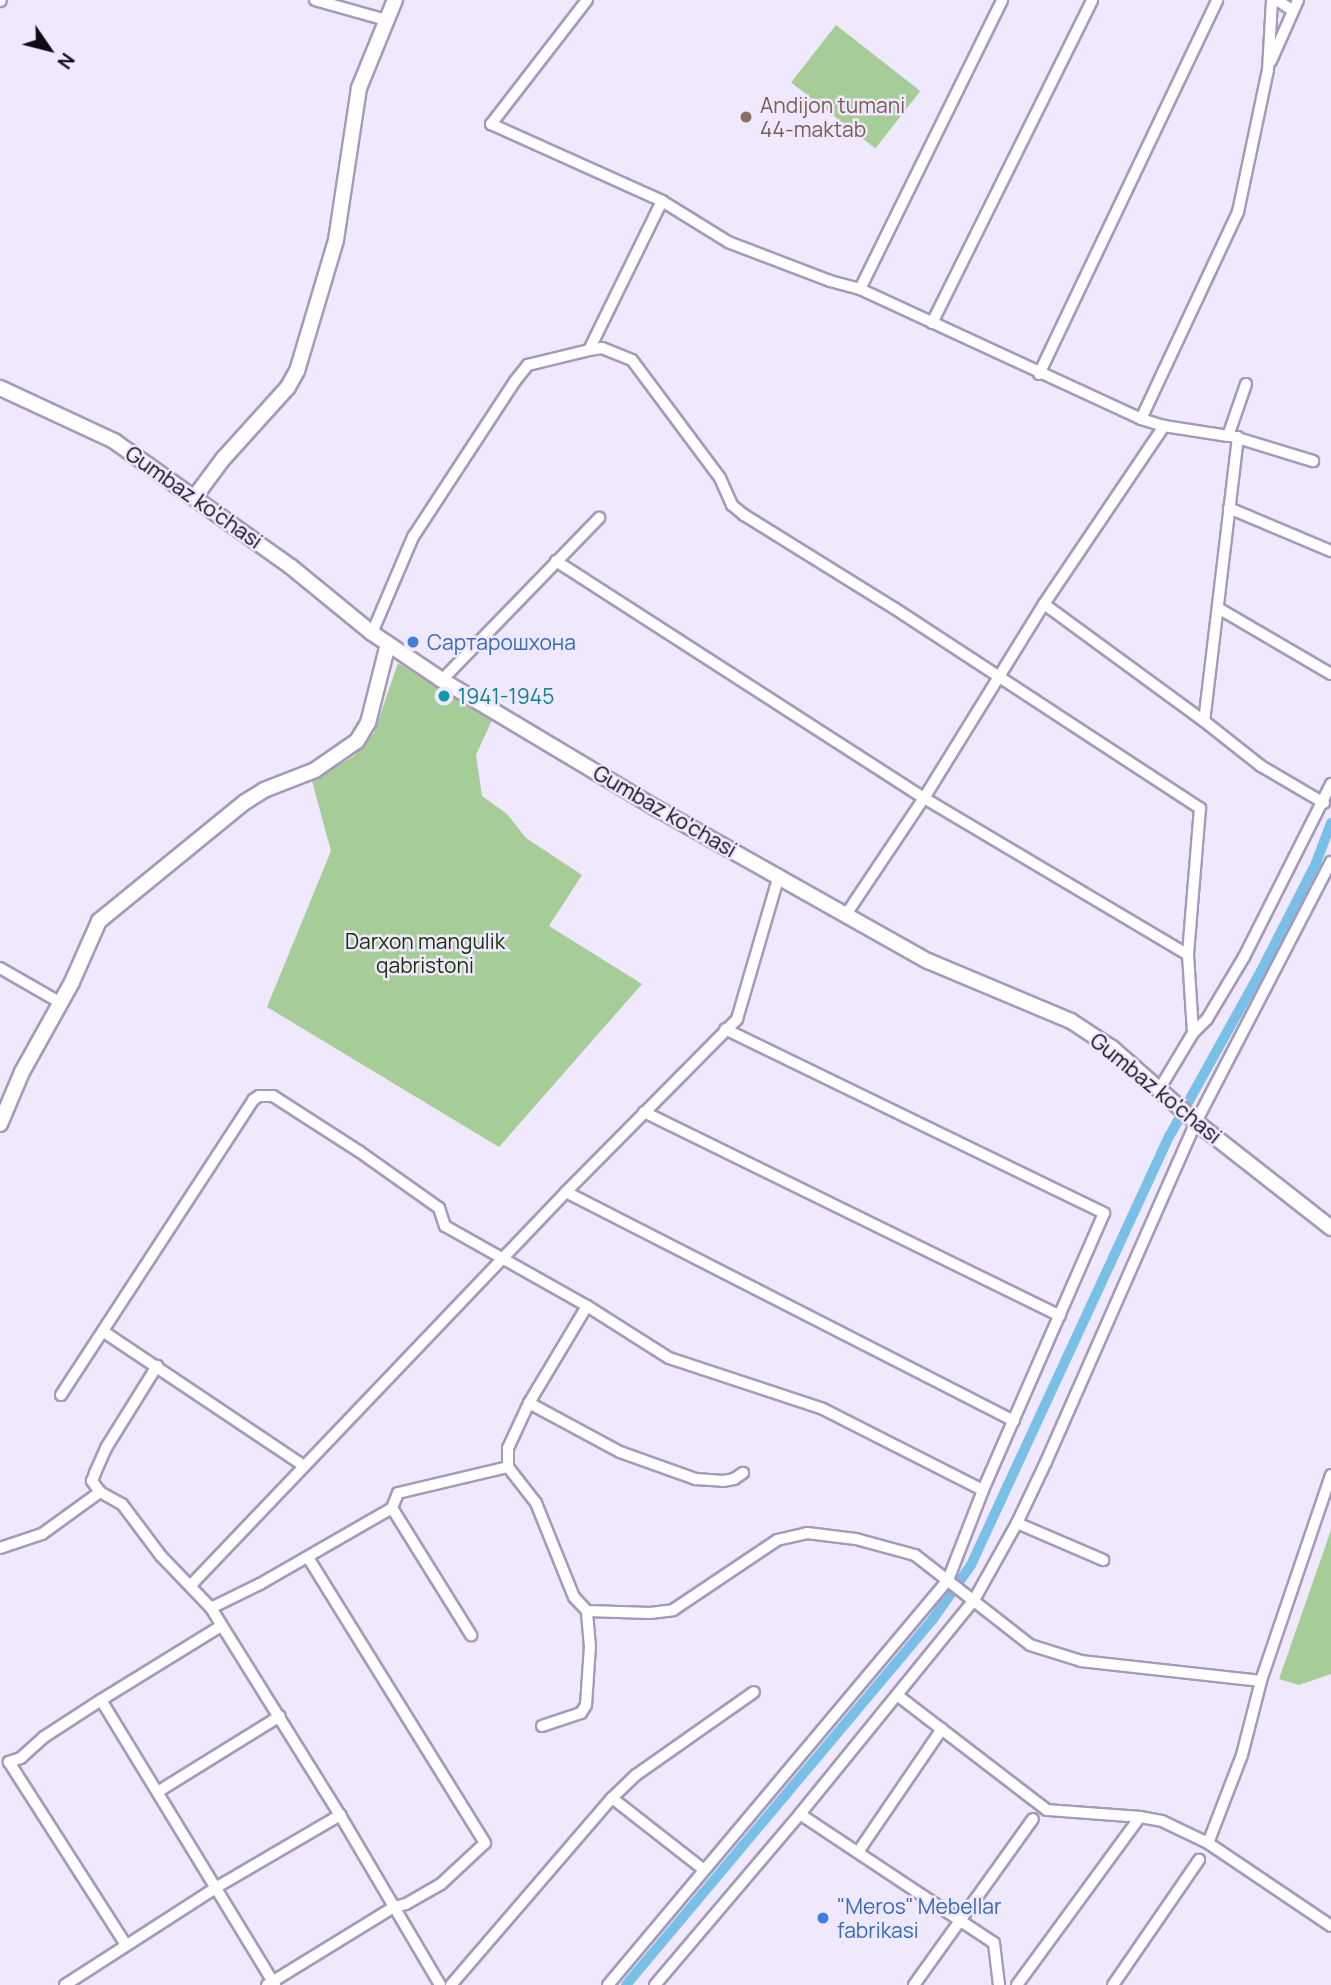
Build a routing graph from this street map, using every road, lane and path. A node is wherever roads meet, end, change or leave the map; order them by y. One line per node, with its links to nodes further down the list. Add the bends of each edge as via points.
1 (316, 0): 9 (street)
2 (395, 0): 9 (main road)
3 (587, 0): 11 (street, via 491,124)
4 (1002, 0): 12 (street)
5 (1092, 0): 13 (street)
6 (1217, 0): 15 (street)
7 (1275, 0): 8 (street); 10 (street)
8 (1295, 5): 10 (street)
9 (386, 20): 22 (main road, via 359,88 336,240 297,371)
10 (1268, 70): 18 (street, via 1238,212)
11 (662, 201): 12 (street, via 729,242); 14 (street)
12 (860, 289): 13 (street)
13 (932, 323): 15 (street)
14 (589, 350): 29 (street, via 528,365 515,380 412,537); 32 (street, via 602,348 632,360 720,478 732,505 744,515)
15 (1039, 374): 18 (street)
16 (1246, 384): 20 (street)
17 (0, 388): 22 (main road, Gumbaz ko'chasi, via 114,441)
18 (1141, 419): 19 (street)
19 (1164, 426): 20 (street); 27 (street)
20 (1233, 437): 21 (street); 23 (street)
21 (1313, 461)
22 (194, 498): 29 (main road, Gumbaz ko'chasi, via 290,566)
23 (1229, 508): 25 (street); 28 (street)
24 (599, 518): 26 (street)
25 (1331, 551)
26 (556, 561): 33 (street); 36 (street)
27 (1044, 604): 32 (street); 34 (street)
28 (1218, 608): 31 (street); 34 (street)
29 (372, 633): 30 (main road, Gumbaz ko'chasi)
30 (388, 644): 33 (main road, Gumbaz ko'chasi); 43 (main road, via 368,723 357,741 315,770 245,802 111,909 91,933)
31 (1331, 674)
32 (1001, 677): 36 (street); 41 (street, via 1200,808)
33 (442, 680): 39 (main road, Gumbaz ko'chasi, via 656,808)
34 (1204, 721): 37 (street, via 1261,766)
35 (1331, 784): 37 (street)
36 (924, 798): 40 (street); 41 (street)
37 (1324, 803): 45 (street, via 1244,957 1207,1019)
38 (1331, 862): 48 (street)
39 (779, 875): 40 (main road, Gumbaz ko'chasi); 44 (street, via 737,1019)
40 (845, 916): 46 (main road, Gumbaz ko'chasi, via 928,961 1071,1021)
41 (1188, 955): 45 (street)
42 (0, 968): 43 (street)
43 (61, 1003): 49 (main road, via 22,1072)
44 (725, 1030): 47 (street); 54 (street, via 1110,1214)
45 (1193, 1033): 46 (street)
46 (1160, 1088): 48 (main road, Gumbaz ko'chasi)
47 (644, 1112): 50 (street); 54 (street)
48 (1196, 1122): 51 (main road, Gumbaz ko'chasi); 67 (street)
49 (0, 1124)
50 (566, 1192): 52 (street); 59 (street)
51 (1331, 1227)
52 (503, 1257): 53 (street); 55 (street, via 445,1226 439,1208 284,1101 260,1096 253,1100); 60 (street)
53 (587, 1306): 58 (street); 64 (street, via 669,1358 823,1409)
54 (1060, 1316): 59 (street)
55 (104, 1332): 56 (street); 57 (street)
56 (157, 1366): 60 (street); 65 (street, via 94,1473 92,1481)
57 (61, 1395)
58 (528, 1403): 61 (street, via 508,1448); 62 (street, via 620,1452 696,1479 734,1479)
59 (1014, 1421): 64 (street)
60 (304, 1466): 72 (street)
61 (508, 1466): 66 (street, via 405,1490 396,1496); 75 (street, via 536,1503 574,1597)
62 (743, 1472)
63 (1331, 1475): 78 (street)
64 (984, 1490): 71 (street)
65 (100, 1492): 68 (street, via 42,1534); 72 (street, via 122,1504 161,1556)
66 (392, 1508): 69 (street); 77 (street)
67 (1017, 1523): 70 (street); 73 (street)
68 (0, 1548)
69 (308, 1557): 74 (street); 96 (street, via 485,1839 477,1854 441,1884)
70 (1103, 1560)
71 (952, 1583): 73 (street); 75 (street, via 915,1555 856,1539 807,1533 777,1540 673,1611); 94 (street)
72 (191, 1585): 74 (street)
73 (972, 1599): 78 (street, via 1030,1645 1081,1661); 80 (street)
74 (211, 1608): 76 (street)
75 (587, 1611): 83 (street, via 586,1705 581,1713)
76 (220, 1626): 81 (street); 82 (street)
77 (471, 1634)
78 (1261, 1681): 91 (street, via 1242,1755)
79 (754, 1692): 86 (street, via 636,1775)
80 (897, 1695): 84 (street); 87 (street)
81 (101, 1700): 85 (street); 99 (street, via 9,1762)
82 (280, 1716): 85 (street); 88 (street)
83 (542, 1726)
84 (942, 1729): 89 (street, via 1047,1810); 92 (street)
85 (159, 1791): 95 (street)
86 (612, 1798): 94 (street); 103 (street)
87 (800, 1814): 92 (street); 105 (street)
88 (340, 1815): 95 (street); 96 (street)
89 (1140, 1817): 91 (street, via 1162,1821); 108 (street)
90 (1032, 1819): 97 (street)
91 (1208, 1843): 98 (street)
92 (858, 1852): 97 (street)
93 (1199, 1860): 109 (street)
94 (703, 1869): 104 (street)
95 (216, 1887): 99 (street); 100 (street)
96 (394, 1907): 100 (street); 102 (street)
97 (960, 1920): 106 (street); 107 (street, via 994,1943)
98 (1331, 1926)
99 (126, 1945): 101 (street)
100 (271, 1984)
101 (65, 1985)
102 (440, 1985)
103 (451, 1985)
104 (608, 1985)
105 (655, 1985)
106 (914, 1985)
107 (999, 1985)
108 (1017, 1985)
109 (1112, 1985)

